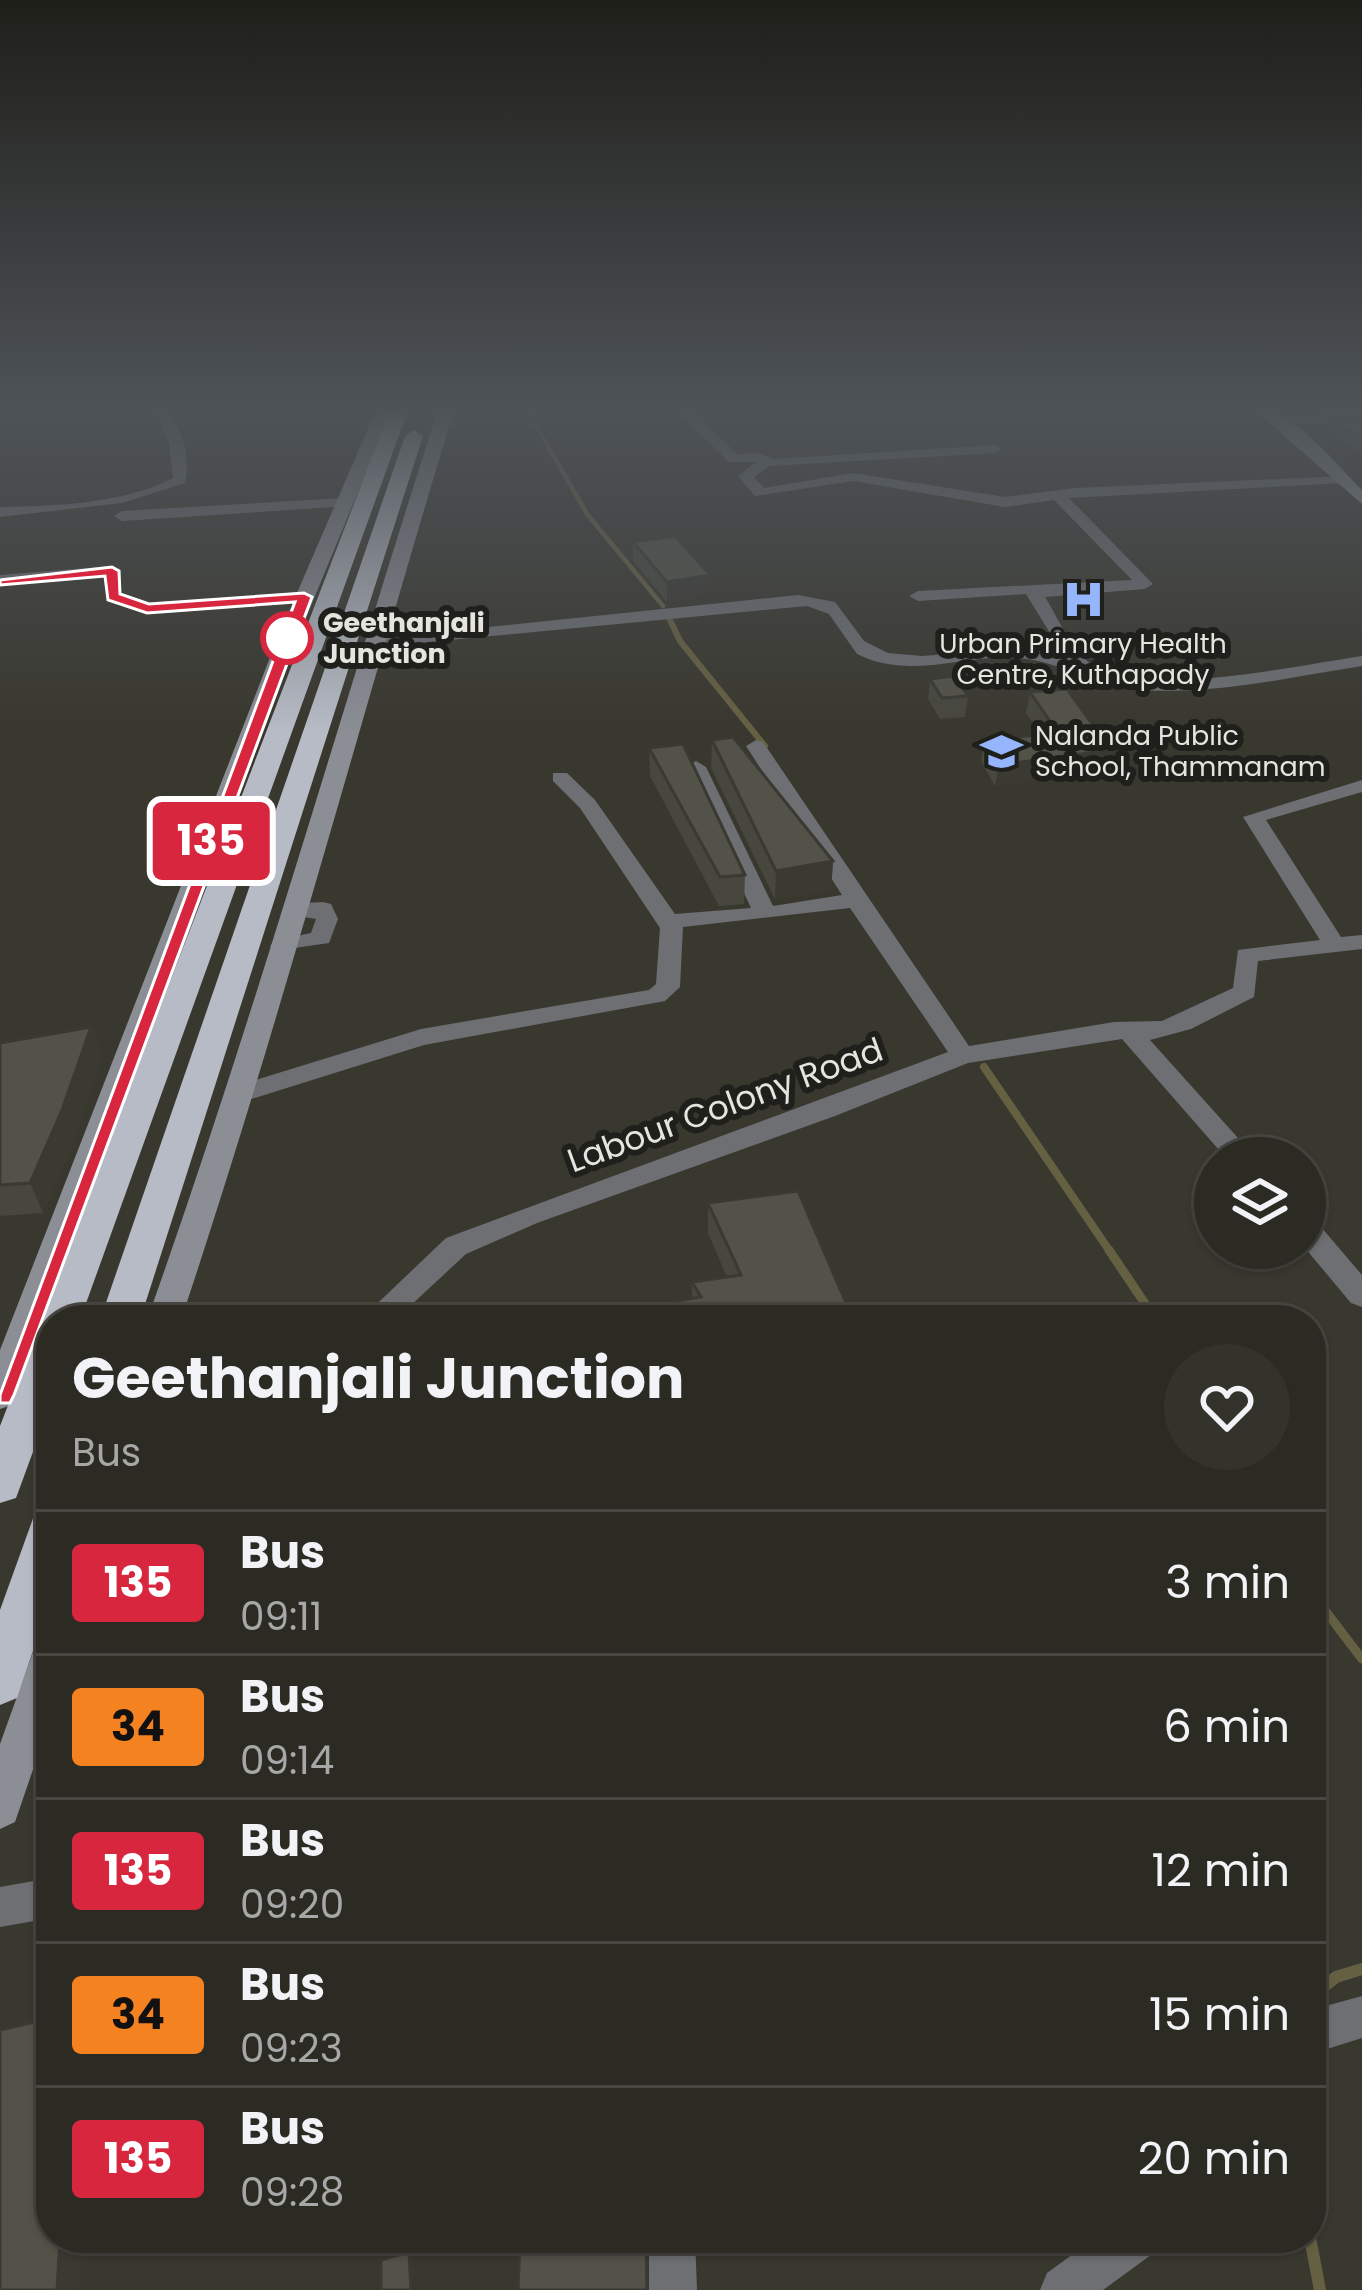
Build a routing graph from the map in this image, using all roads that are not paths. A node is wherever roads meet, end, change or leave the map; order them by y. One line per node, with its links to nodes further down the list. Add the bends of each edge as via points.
1 (338, 517): 9 (street)
2 (361, 517): 16 (highway)
3 (373, 517): 21 (highway)
4 (412, 517): 10 (street)
5 (1079, 517): 7 (street, via 1145,584)
6 (0, 580): 9 (street, via 112,571 113,597 147,609)
7 (1035, 592): 8 (street); 12 (street)
8 (919, 596)
9 (304, 597): 16 (street)
10 (372, 644): 12 (street, via 764,602 824,603 866,653 898,660 1018,654); 22 (street)
11 (1358, 666): 12 (street, via 1226,683 1115,680)
12 (1088, 670)
13 (757, 746): 18 (street)
14 (696, 767): 19 (street)
15 (560, 778): 20 (street, via 588,804)
16 (246, 784): 30 (highway); 33 (street)
17 (1362, 786): 24 (street, via 1254,818)
18 (856, 900): 19 (street); 26 (street)
19 (765, 914): 20 (street)
20 (666, 922): 27 (street, via 672,968 656,996 421,1037)
21 (251, 926): 22 (street); 29 (highway)
22 (288, 927): 27 (street)
23 (1362, 942): 24 (street)
24 (1336, 947): 25 (street, via 1246,955 1245,992 1168,1029)
25 (1131, 1034): 26 (street, Labour Colony Road, via 1114,1030); 28 (street)
26 (963, 1055): 37 (street, Labour Colony Road, via 456,1246)
27 (239, 1094): 36 (street)
28 (1223, 1137)
29 (145, 1245): 30 (highway); 35 (highway)
30 (88, 1246): 34 (highway)
31 (1326, 1252): 32 (street)
32 (1362, 1294)
33 (36, 1305)
34 (66, 1305)
35 (125, 1305)
36 (169, 1305)
37 (391, 1305)
38 (36, 1306): 40 (street)
39 (36, 1387): 41 (highway)
40 (0, 1395)
41 (0, 1484)
42 (36, 1573): 43 (highway)
43 (0, 1682)
44 (36, 1700): 45 (street)
45 (0, 1807)
46 (36, 1901): 47 (street)
47 (0, 1907)
48 (1362, 2017): 49 (street)
49 (1326, 2028)
50 (673, 2253): 52 (street)
51 (1114, 2253): 53 (street)
52 (674, 2290)
53 (1064, 2290)

